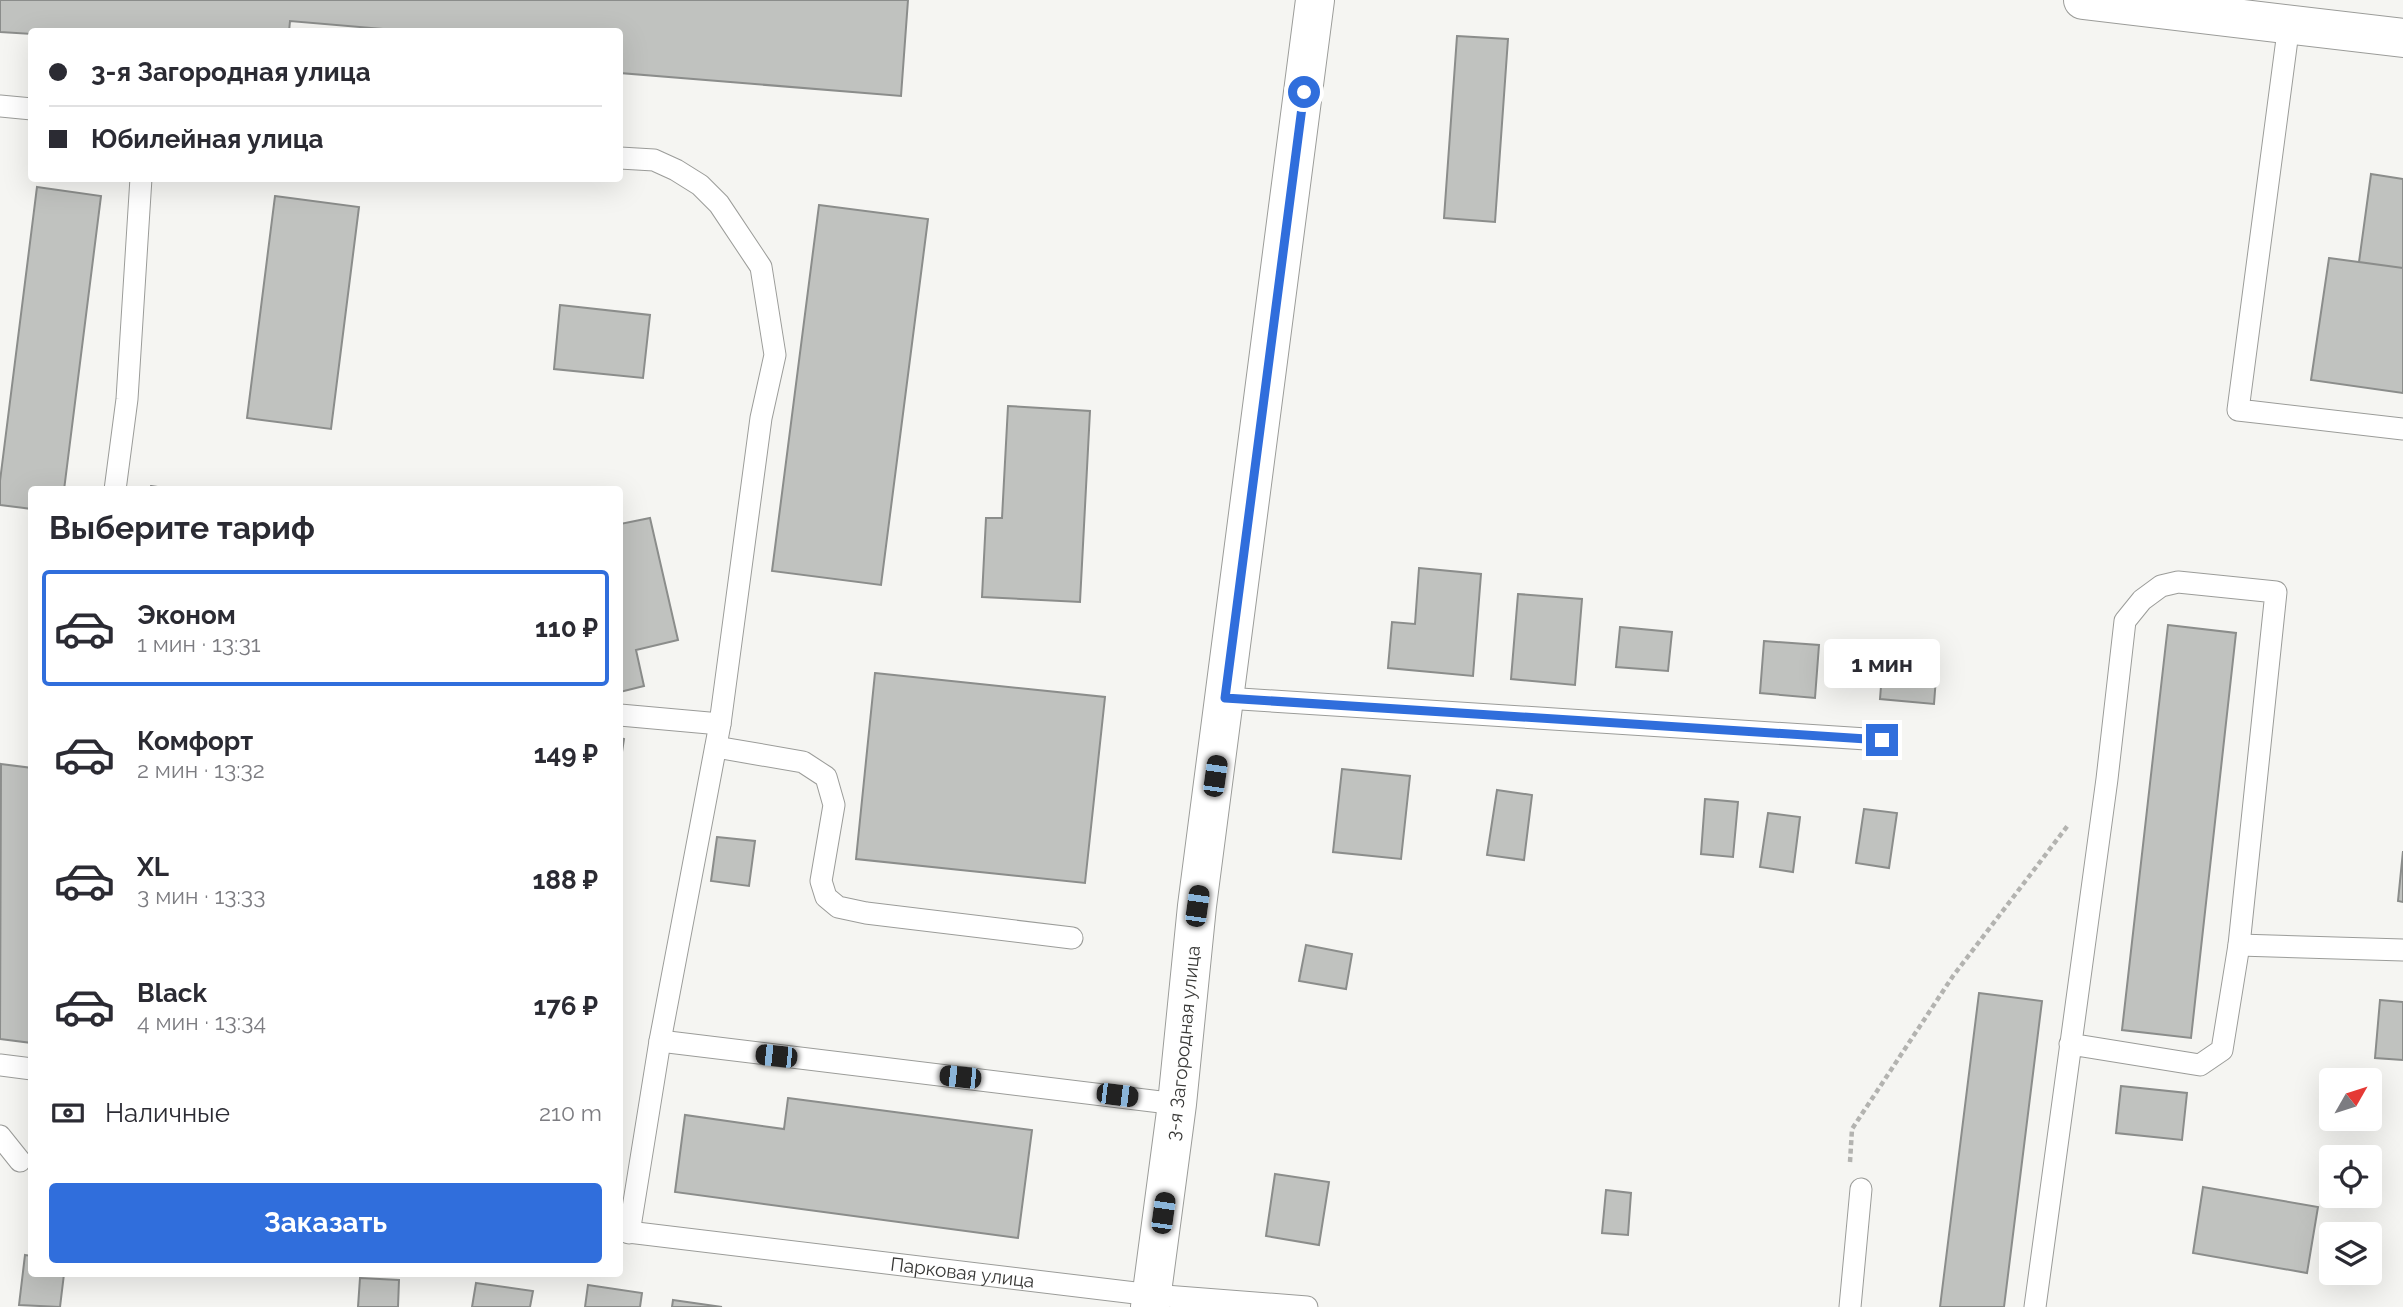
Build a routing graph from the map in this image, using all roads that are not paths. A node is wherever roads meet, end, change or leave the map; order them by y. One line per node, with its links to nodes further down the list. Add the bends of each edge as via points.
1 (1315, 0): 11 (main road, 3-я Загородная улица)
2 (2083, 0): 3 (main road)
3 (2289, 24): 4 (main road); 9 (lane, via 2238,410)
4 (2403, 38)
5 (0, 106): 6 (lane)
6 (28, 109)
7 (623, 158): 13 (lane, via 654,160 700,185 719,204 761,267 766,292 775,355 761,418)
8 (141, 182): 10 (lane, via 127,399)
9 (2403, 429)
10 (116, 486)
11 (1225, 698): 14 (lane); 23 (main road, 3-я Загородная улица)
12 (623, 715): 13 (lane)
13 (720, 724): 15 (lane)
14 (1882, 740)
15 (716, 747): 16 (lane, via 803,762 826,777 834,804 821,881 826,897 838,906 866,914); 19 (lane)
16 (1072, 938)
17 (2239, 945): 18 (lane); 20 (lane, via 2222,1050 2200,1065); 20 (lane, via 2276,592 2178,582 2161,586 2125,621)
18 (2403, 950)
19 (660, 1041): 23 (lane); 27 (lane)
20 (2070, 1044): 31 (lane)
21 (0, 1065): 22 (lane)
22 (28, 1068)
23 (1177, 1104): 28 (main road, 3-я Загородная улица)
24 (0, 1136): 25 (lane)
25 (17, 1161)
26 (1861, 1189): 30 (lane)
27 (624, 1232): 28 (lane, Парковая улица)
28 (1151, 1301): 29 (lane, Парковая улица)
29 (1307, 1307)
30 (1850, 1307)
31 (2035, 1307)

